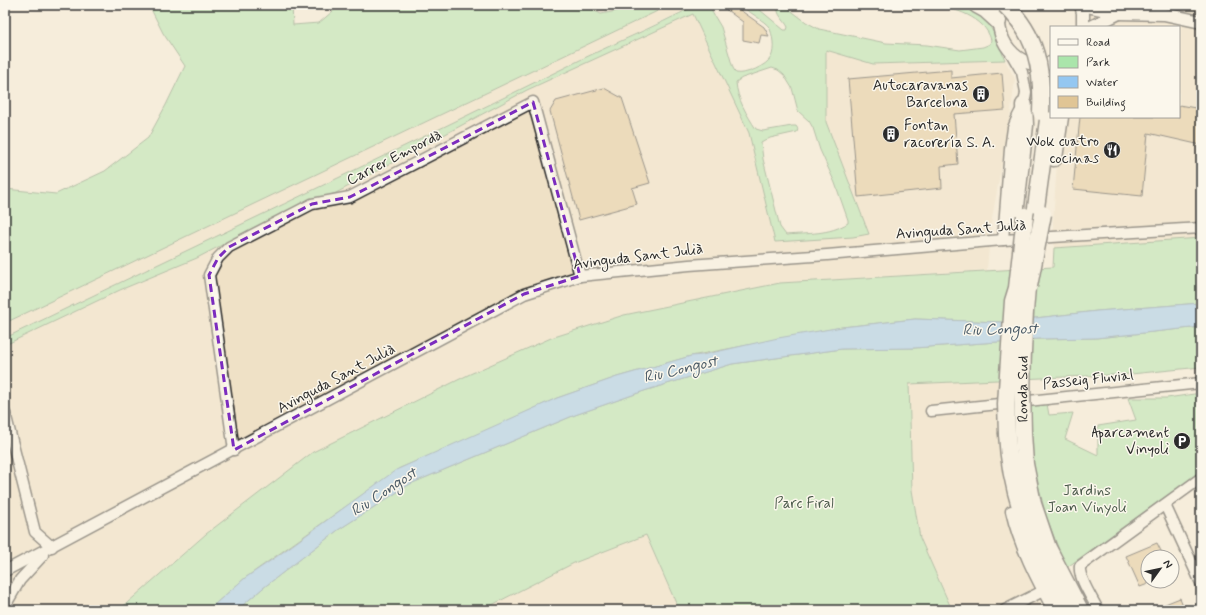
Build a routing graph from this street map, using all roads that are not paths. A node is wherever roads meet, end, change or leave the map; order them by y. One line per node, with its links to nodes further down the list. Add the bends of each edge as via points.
1 (977, 5): 7 (highway)
2 (1001, 5): 7 (street)
3 (1005, 5): 15 (highway, bridge, via 1025,28 1033,43 1042,89)
4 (1019, 5): 13 (highway, via 1042,38)
5 (1082, 5): 6 (street); 9 (street)
6 (1119, 13): 8 (street, via 1164,14); 10 (street)
7 (998, 21): 11 (street, via 1004,43)
8 (1201, 22)
9 (1084, 26)
10 (1093, 26)
11 (1010, 51): 12 (street, via 1033,64); 14 (street, via 1022,72 1026,92)
12 (1050, 63)
13 (1050, 72)
14 (1024, 106): 18 (highway); 20 (street, via 1013,128)
15 (1050, 107)
16 (1050, 114): 18 (highway)
17 (1050, 114): 18 (highway)
18 (1029, 215): 22 (highway, bridge); 22 (highway, via 1011,287)
19 (1201, 228): 20 (street, Avinguda Sant Julià)
20 (1002, 240): 21 (street, Avinguda Sant Julià)
21 (580, 276): 26 (street, Avinguda Sant Julià, via 524,294); 26 (street, Carrer Empordà, via 533,102 350,197 312,204 229,247 218,258 209,275)
22 (1019, 304): 27 (highway, Ronda Sud, bridge, via 1006,396); 40 (highway, Ronda Sud, bridge, via 1025,464 1033,504 1048,548)
23 (1201, 383): 24 (street, Passeig Fluvial)
24 (931, 411)
25 (5, 413): 31 (street, via 35,532)
26 (234, 450): 31 (street, Avinguda Sant Julià)
27 (1008, 452): 30 (highway, via 1005,476); 39 (highway, Ronda Sud, via 1018,503 1041,564)
28 (1201, 478): 29 (street)
29 (1165, 505): 32 (street); 41 (street, via 1080,566 1080,574)
30 (1010, 510): 35 (street, via 1025,556)
31 (52, 547): 33 (street, Avinguda Sant Julià); 36 (street, via 20,580)
32 (1198, 567): 34 (street)
33 (5, 572)
34 (1201, 583)
35 (1043, 591): 37 (street); 38 (street)
36 (5, 606)
37 (1005, 610)
38 (1053, 610)
39 (1064, 610)
40 (1080, 610)
41 (1098, 610)

